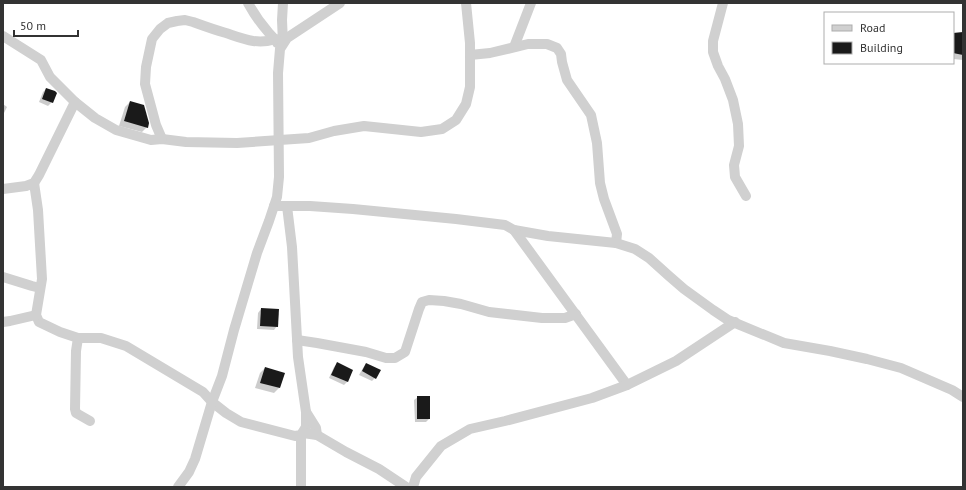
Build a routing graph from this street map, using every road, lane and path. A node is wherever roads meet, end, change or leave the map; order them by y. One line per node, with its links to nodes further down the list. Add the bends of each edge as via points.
1 (248, 3): 8 (street, via 254,14)
2 (283, 3): 8 (street)
3 (340, 3): 8 (street)
4 (466, 3): 10 (street)
5 (531, 3): 9 (street)
6 (723, 3): 16 (street, via 712,52 733,100 739,146 734,165 736,177)
7 (3, 36): 11 (street, via 41,60 50,78)
8 (280, 44): 12 (street, via 248,41 185,20 168,23 160,29 152,40 145,84); 13 (street)
9 (514, 47): 10 (street); 20 (street, via 547,44 557,48 561,54 567,80 591,115 597,143 600,183 617,234)
10 (470, 55): 13 (street, via 470,87 466,104 456,120 442,129 421,132 364,126 308,138)
11 (75, 102): 12 (street, via 116,130 151,140); 14 (street)
12 (162, 139): 13 (street, via 223,143)
13 (280, 140): 17 (street, via 279,176)
14 (34, 183): 15 (street); 22 (street, via 42,279)
15 (3, 188)
16 (746, 196)
17 (274, 206): 18 (street); 31 (street, via 257,253 222,376)
18 (287, 206): 19 (street, via 449,218 505,225); 28 (street)
19 (514, 230): 20 (street); 23 (street)
20 (616, 243): 26 (street, via 649,258 684,289 728,320)
21 (3, 277): 22 (street)
22 (40, 288): 24 (street)
23 (576, 314): 28 (street, via 565,318 542,318 489,312 444,300 429,300 422,302 405,352 395,358); 29 (street)
24 (36, 315): 25 (street); 27 (street, via 39,322)
25 (3, 322)
26 (735, 322): 29 (street, via 676,361); 30 (street, via 784,343 830,350 901,368)
27 (78, 338): 31 (street, via 101,338 126,346 203,392); 33 (street, via 75,409 76,413)
28 (297, 340): 32 (street)
29 (627, 385): 39 (street, via 592,398 470,429 442,446 416,477)
30 (963, 397)
31 (212, 402): 34 (street, via 241,422 295,436); 36 (street, via 195,459)
32 (306, 412): 34 (street, via 306,427); 35 (street)
33 (90, 422)
34 (302, 434): 35 (street); 37 (street)
35 (318, 435): 38 (street)
36 (178, 487)
37 (301, 487)
38 (406, 487)
39 (413, 487)

